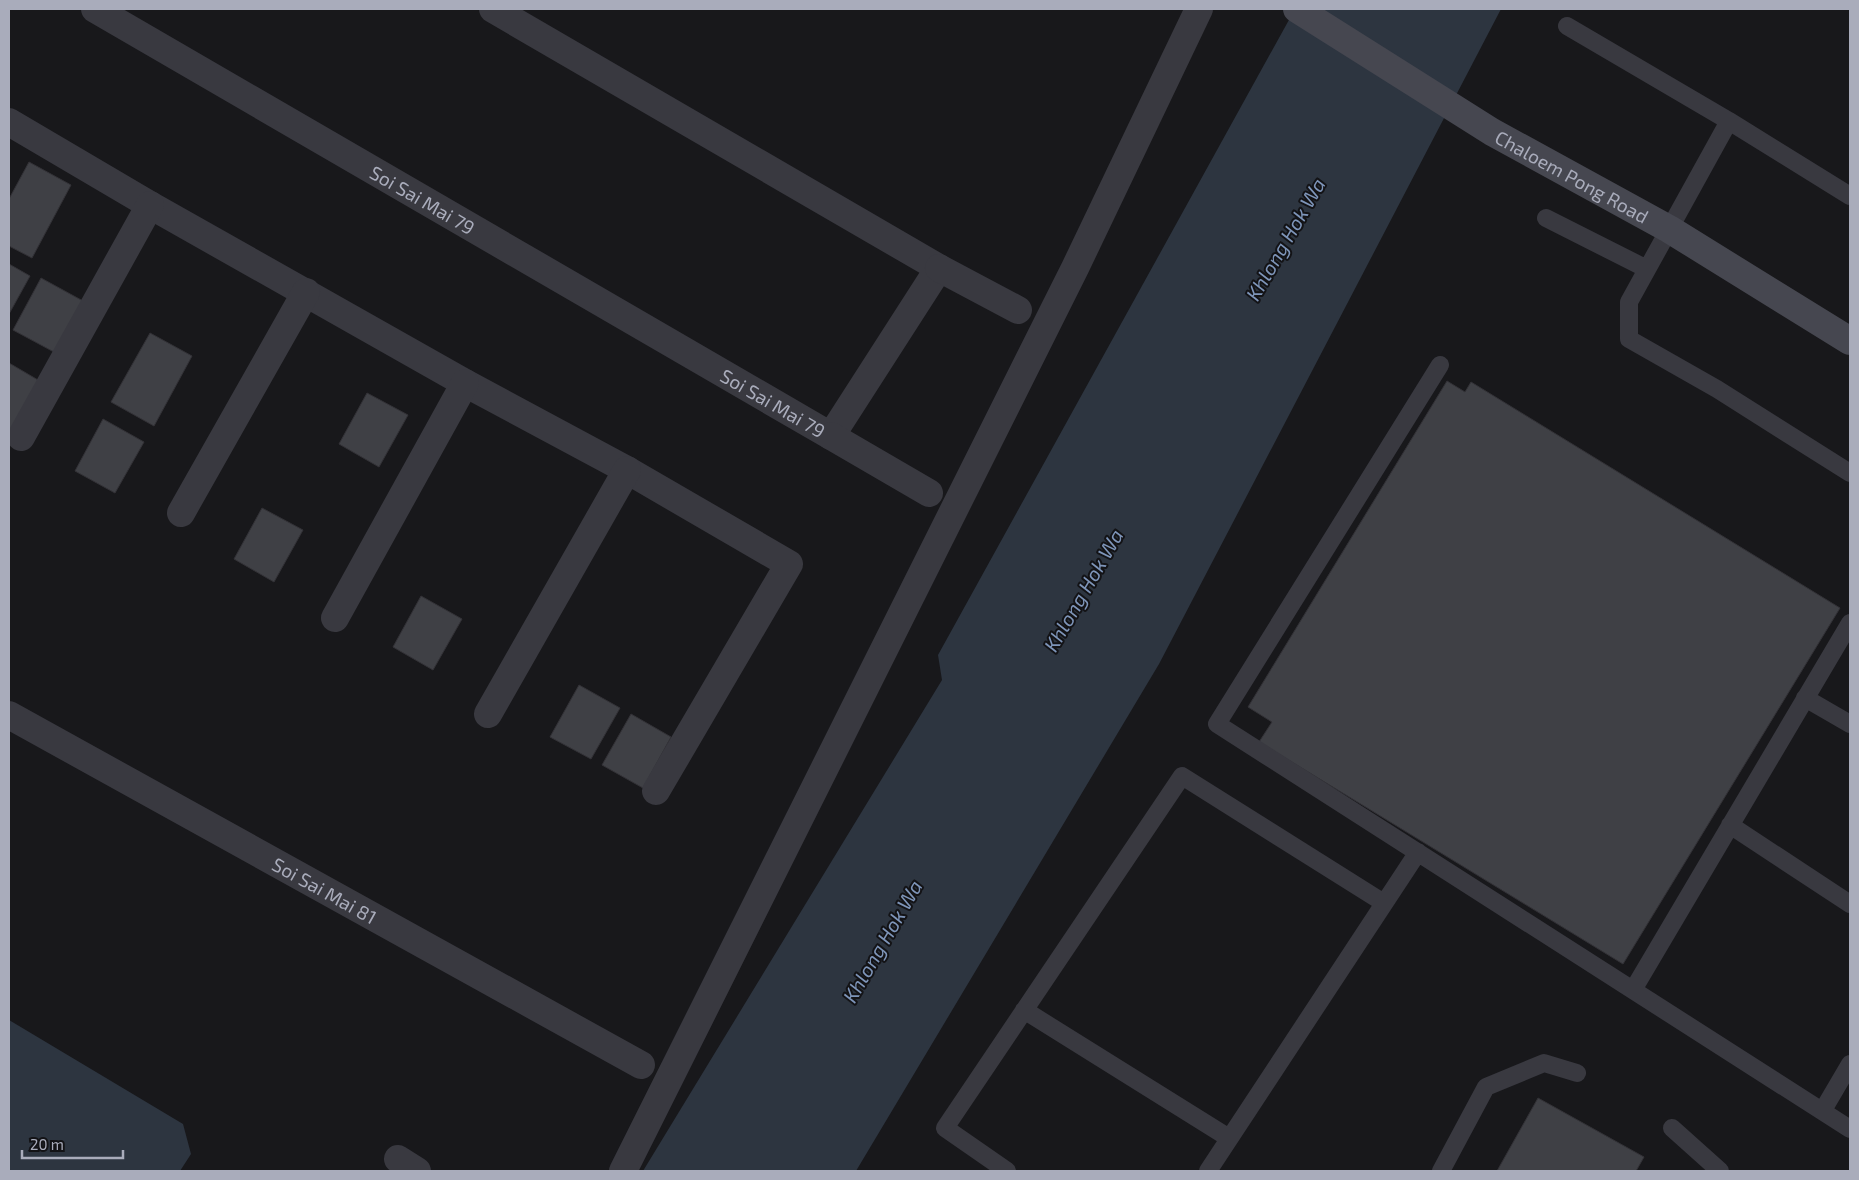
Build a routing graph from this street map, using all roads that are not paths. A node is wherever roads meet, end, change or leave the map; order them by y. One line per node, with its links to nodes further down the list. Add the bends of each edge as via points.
1 (95, 9): 19 (street, Soi Sai Mai 79)
2 (493, 9): 12 (street)
3 (1199, 9): 45 (street, via 1075,268)
4 (1297, 9): 11 (main road, Chaloem Pong Road, via 1492,132)
5 (1567, 26): 6 (lane)
6 (1728, 121): 8 (lane); 11 (lane)
7 (9, 122): 9 (street)
8 (1850, 196)
9 (150, 205): 14 (street); 20 (street)
10 (1546, 218): 13 (lane)
11 (1669, 229): 13 (lane); 16 (main road, Chaloem Pong Road)
12 (939, 268): 15 (street); 19 (street, Soi Sai Mai 79)
13 (1647, 269): 22 (lane, via 1629,302 1629,338)
14 (306, 292): 18 (street); 24 (street)
15 (1018, 310)
16 (1850, 341)
17 (1440, 365): 33 (lane, via 1216,724)
18 (465, 383): 21 (street); 25 (street)
19 (831, 436): 23 (street)
20 (21, 437)
21 (627, 470): 28 (street); 31 (street, via 789,564)
22 (1850, 473)
23 (929, 493)
24 (181, 513)
25 (334, 618)
26 (1850, 622): 27 (lane)
27 (1805, 698): 30 (lane); 32 (lane)
28 (488, 714)
29 (9, 715): 39 (street, Soi Sai Mai 81)
30 (1850, 724)
31 (656, 791)
32 (1730, 825): 35 (lane); 36 (lane)
33 (1418, 852): 34 (lane); 36 (lane)
34 (1384, 903): 37 (lane, via 1182,776); 44 (lane)
35 (1850, 904)
36 (1633, 990): 41 (lane)
37 (1024, 1010): 44 (lane); 46 (lane, via 945,1128)
38 (1850, 1064): 41 (lane)
39 (641, 1066)
40 (1577, 1073): 48 (lane, via 1544,1063 1486,1086)
41 (1823, 1110): 43 (lane)
42 (1672, 1128): 49 (lane)
43 (1850, 1129)
44 (1229, 1138): 47 (lane)
45 (623, 1171)
46 (1008, 1171)
47 (1208, 1171)
48 (1441, 1171)
49 (1720, 1171)

